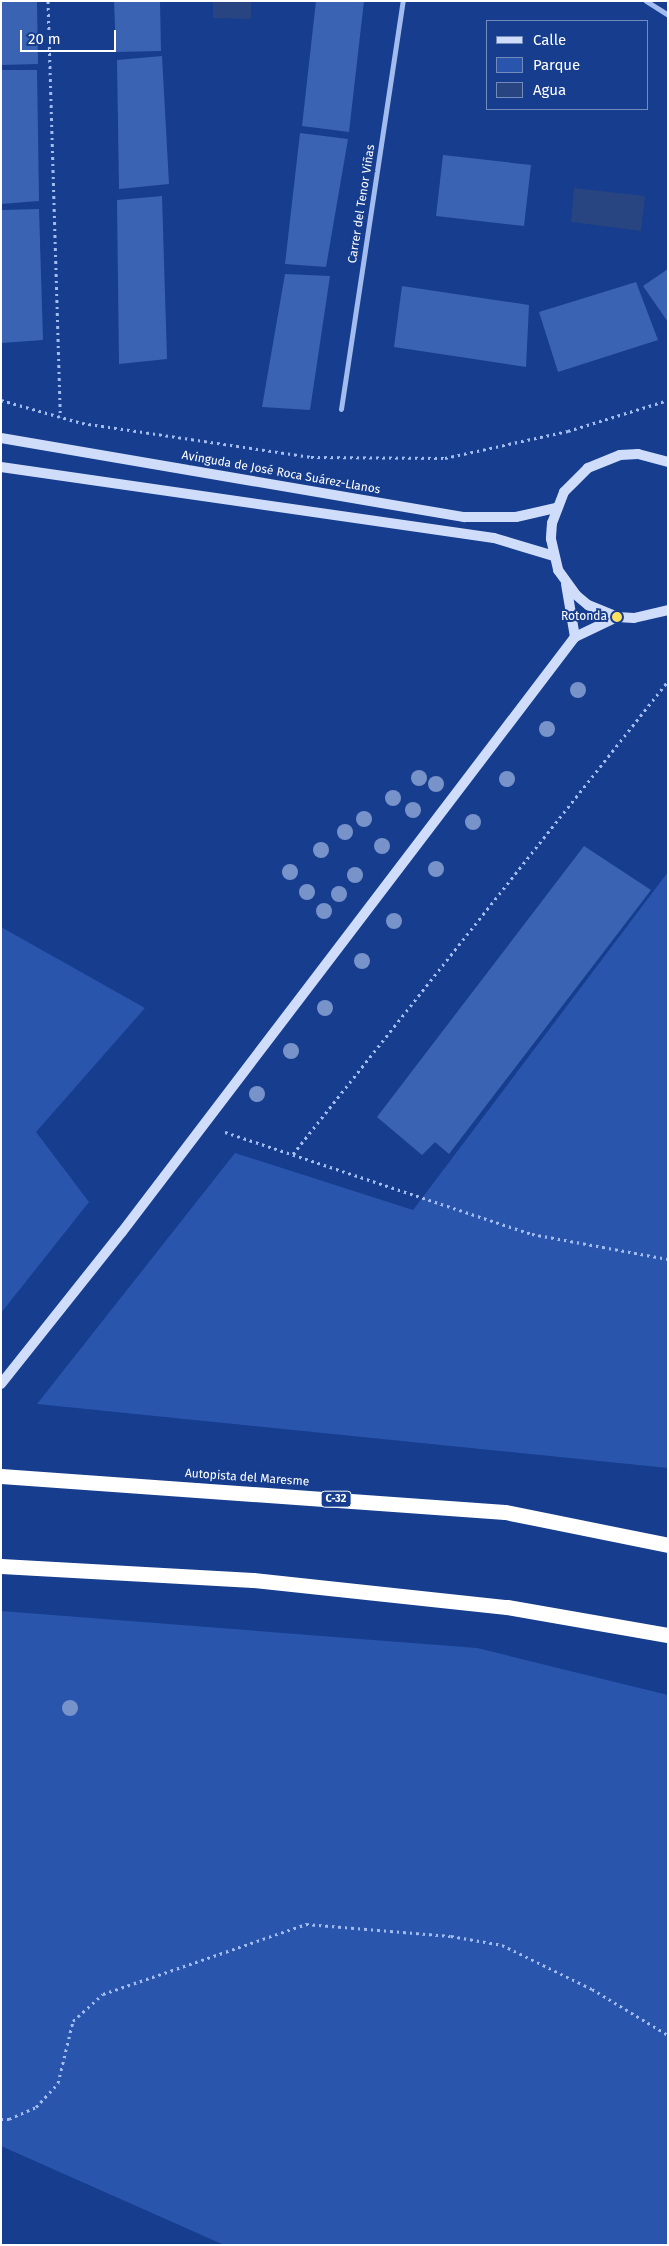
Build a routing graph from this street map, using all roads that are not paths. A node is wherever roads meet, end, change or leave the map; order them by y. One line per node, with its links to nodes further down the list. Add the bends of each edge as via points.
1 (403, 1): 4 (street, Carrer del Tenor Viñas)
2 (646, 1): 3 (street)
3 (668, 15)
4 (341, 409)
5 (1, 438): 8 (street, Avinguda de José Roca Suárez-Llanos, via 464,517 516,517)
6 (668, 462): 8 (street, via 638,454 604,460 574,479)
7 (1, 467): 9 (street, via 494,538)
8 (556, 508): 9 (street, via 552,524)
9 (554, 556): 10 (street)
10 (566, 583): 12 (street, via 588,604); 13 (street)
11 (667, 611): 12 (street, via 634,618)
12 (617, 617): 13 (street)
13 (575, 637): 14 (street, via 122,1232)
14 (1, 1384)
15 (1, 1476): 16 (highway, Autopista del Maresme / C-32, via 505,1512)
16 (668, 1545)
17 (1, 1566): 18 (highway, via 263,1581 507,1607)
18 (668, 1635)

